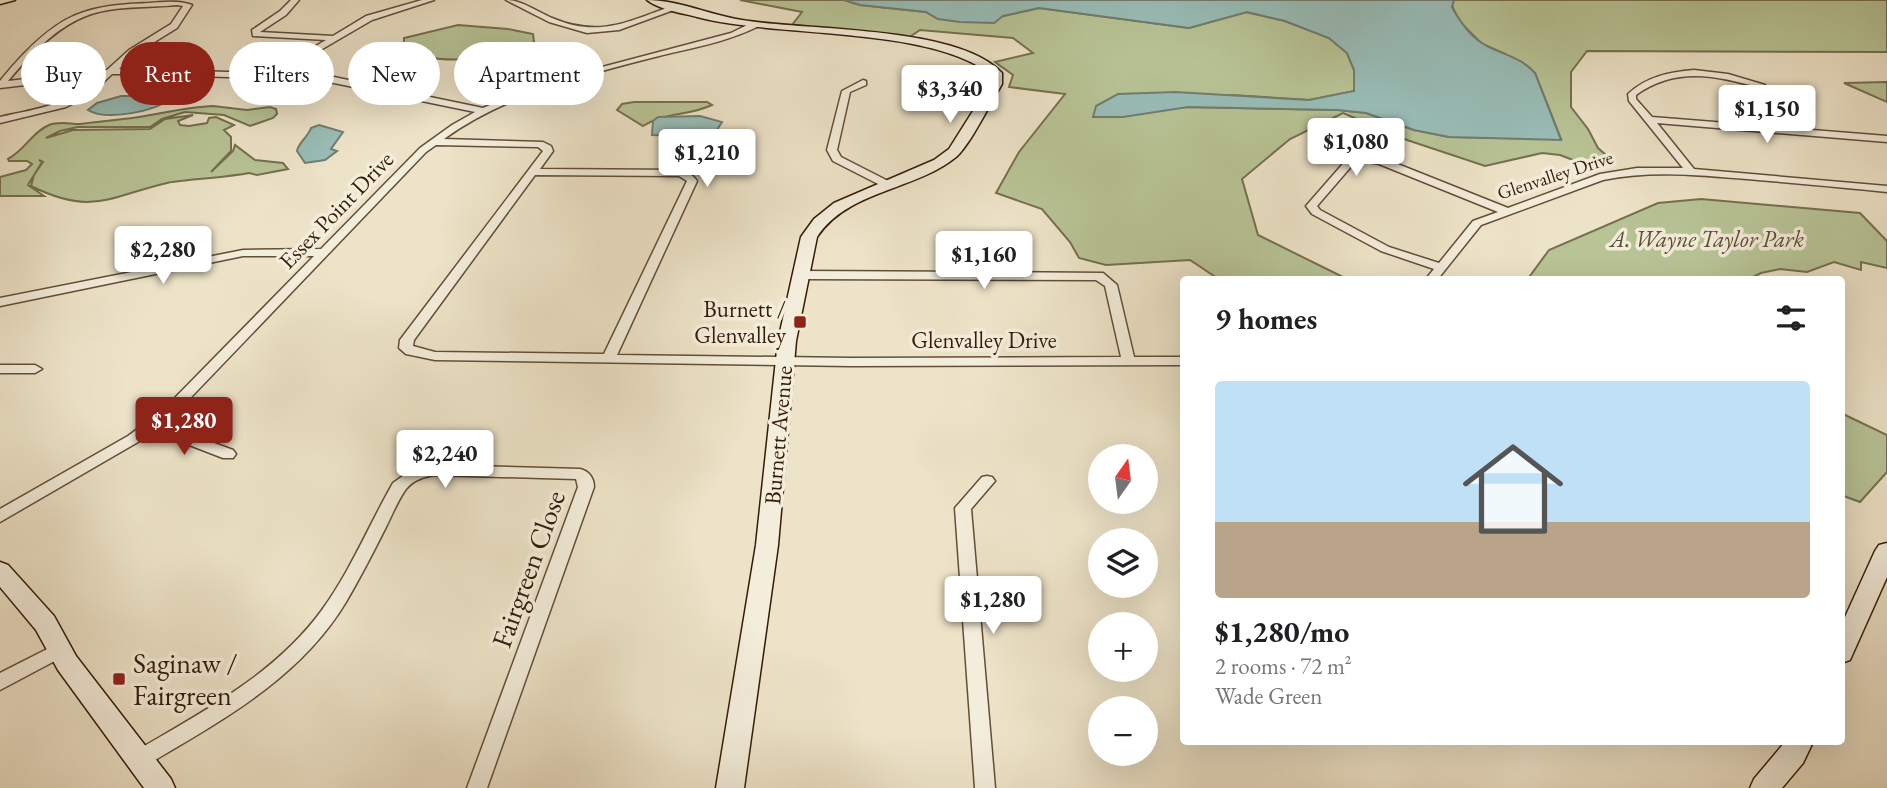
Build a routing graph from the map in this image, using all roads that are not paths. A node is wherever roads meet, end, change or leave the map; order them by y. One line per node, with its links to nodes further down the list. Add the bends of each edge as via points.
1 (10, 0): 6 (street)
2 (295, 0): 10 (street, via 256,34)
3 (430, 0): 7 (street)
4 (510, 0): 8 (street, via 592,32)
5 (652, 0): 8 (street, Burnett Avenue)
6 (0, 1)
7 (416, 1): 10 (street)
8 (676, 8): 9 (street, Burnett Avenue)
9 (754, 25): 18 (street, Essex Point Drive, via 734,35 531,91); 25 (street, Burnett Avenue, via 949,49 992,68 996,84 954,152)
10 (332, 38): 11 (street)
11 (325, 42)
12 (112, 72): 13 (street); 16 (street); 16 (street, via 132,52 174,26 187,4 83,15 30,52); 19 (street, via 72,101)
13 (229, 74)
14 (334, 80): 18 (street)
15 (863, 83): 25 (street, via 846,91 832,150 837,159)
16 (1, 85)
17 (1761, 85): 20 (street, via 1713,74 1660,76 1632,94)
18 (482, 111): 22 (street, Essex Point Drive)
19 (0, 120)
20 (1649, 120): 21 (street); 23 (street)
21 (1887, 139)
22 (433, 142): 24 (street, via 544,145 548,151); 29 (street, Essex Point Drive)
23 (1690, 171): 26 (street, Glenvalley Drive); 27 (street, Glenvalley Drive, via 1621,172)
24 (533, 172): 35 (street, via 679,173 692,181); 35 (street, Glenvalley Drive, via 407,340 406,348 435,356)
25 (888, 185): 32 (street, Burnett Avenue, via 839,206 819,222 809,237)
26 (1887, 189)
27 (1506, 211): 30 (street, Glenvalley Drive, via 1477,223); 30 (street, via 1363,158 1352,160 1313,203 1315,212 1385,249)
28 (988, 240): 31 (street)
29 (324, 252): 34 (street, via 243,253); 41 (street, Essex Point Drive)
30 (1440, 267): 33 (street, Glenvalley Drive)
31 (991, 274): 32 (street); 37 (street, via 1088,274 1107,280)
32 (801, 275): 36 (street, Burnett Avenue)
33 (1434, 276)
34 (0, 302)
35 (610, 358): 36 (street, Glenvalley Drive)
36 (786, 360): 37 (street, Glenvalley Drive); 54 (street, Burnett Avenue, via 767,545)
37 (1128, 360): 38 (street, Glenvalley Drive)
38 (1180, 361)
39 (0, 369): 40 (street)
40 (35, 369)
41 (154, 426): 42 (street); 44 (street, Essex Point Drive)
42 (228, 454)
43 (986, 481): 55 (street, via 963,508)
44 (0, 516)
45 (1887, 551): 47 (street)
46 (0, 571): 48 (street, via 45,623)
47 (1845, 644)
48 (59, 650): 49 (street); 51 (street)
49 (0, 682)
50 (1798, 745): 56 (street)
51 (138, 760): 52 (street); 53 (street, Fairgreen Close, via 256,688 292,658 329,614 408,477 434,470 580,474 586,487)
52 (162, 788)
53 (477, 788)
54 (730, 788)
55 (985, 788)
56 (1765, 788)

